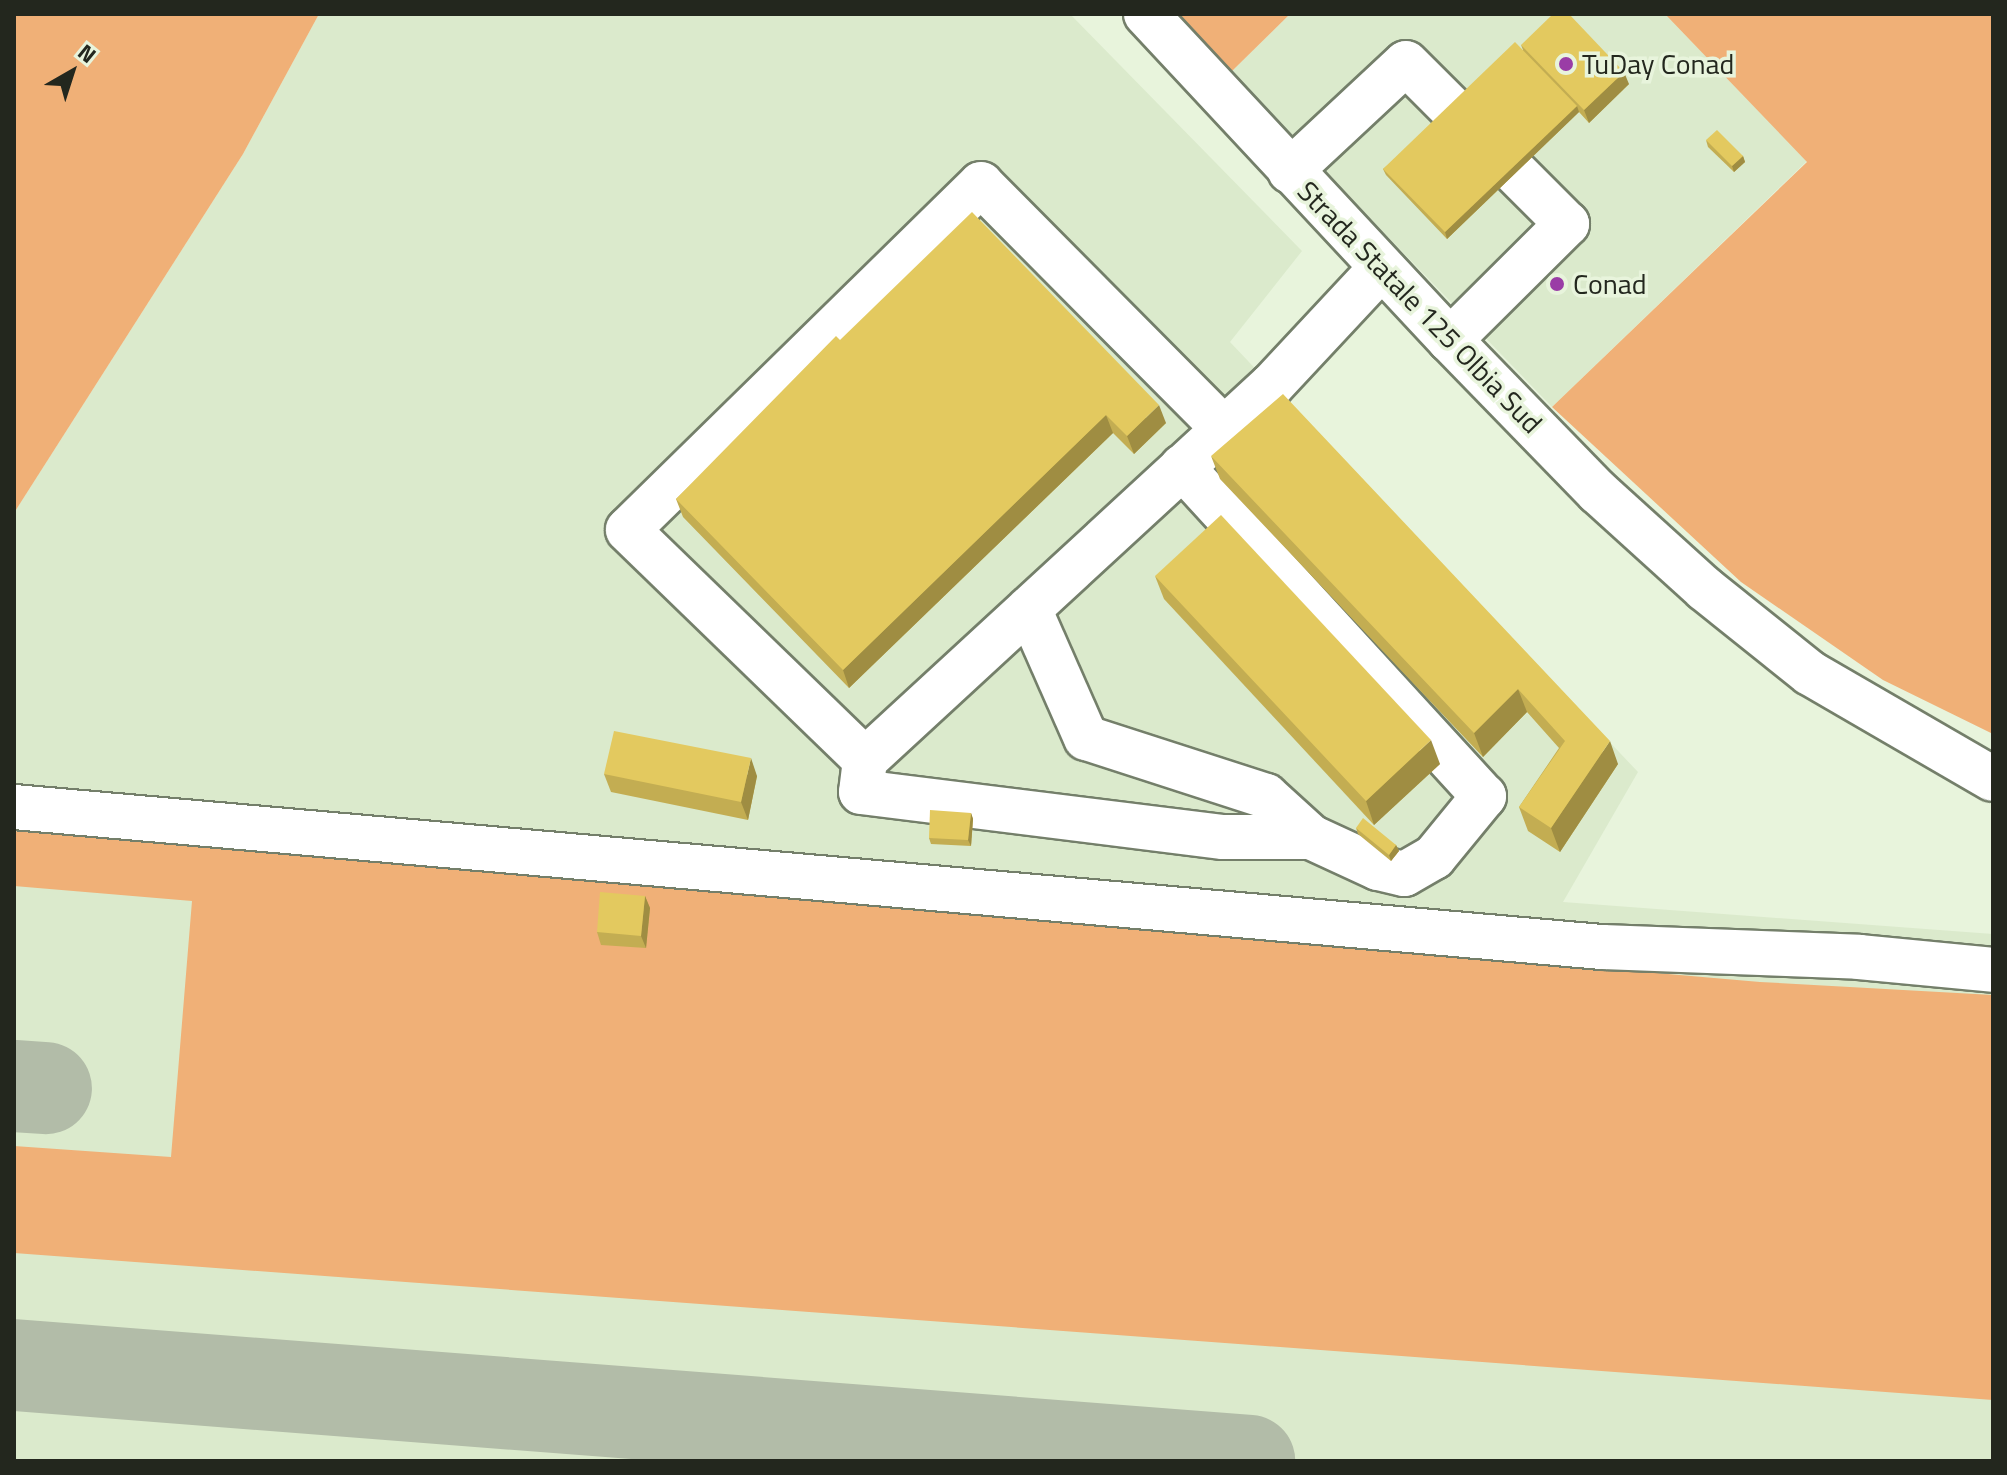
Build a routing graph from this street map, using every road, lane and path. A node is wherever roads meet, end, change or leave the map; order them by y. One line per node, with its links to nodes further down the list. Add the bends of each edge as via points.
1 (1146, 14): 3 (main road, Strada Statale 125 Olbia Sud)
2 (1453, 110): 3 (main road, via 1406,63)
3 (1290, 171): 5 (main road, Strada Statale 125 Olbia Sud)
4 (1516, 173): 6 (main road, via 1567,224)
5 (1381, 268): 6 (main road, Strada Statale 125 Olbia Sud); 7 (main road)
6 (1450, 340): 11 (main road, Strada Statale 125 Olbia Sud, via 1598,492 1705,589 1810,673)
7 (1224, 429): 8 (main road); 10 (main road, via 981,184 628,530)
8 (1182, 467): 9 (main road); 13 (main road, via 1484,796 1434,857 1404,874 1378,868)
9 (1029, 609): 10 (main road); 13 (main road, via 1086,738 1266,796)
10 (865, 760): 13 (main road, via 861,792 1223,837)
11 (1993, 779)
12 (14, 807): 14 (main road, via 1603,947 1859,957)
13 (1311, 837)
14 (1993, 970)

